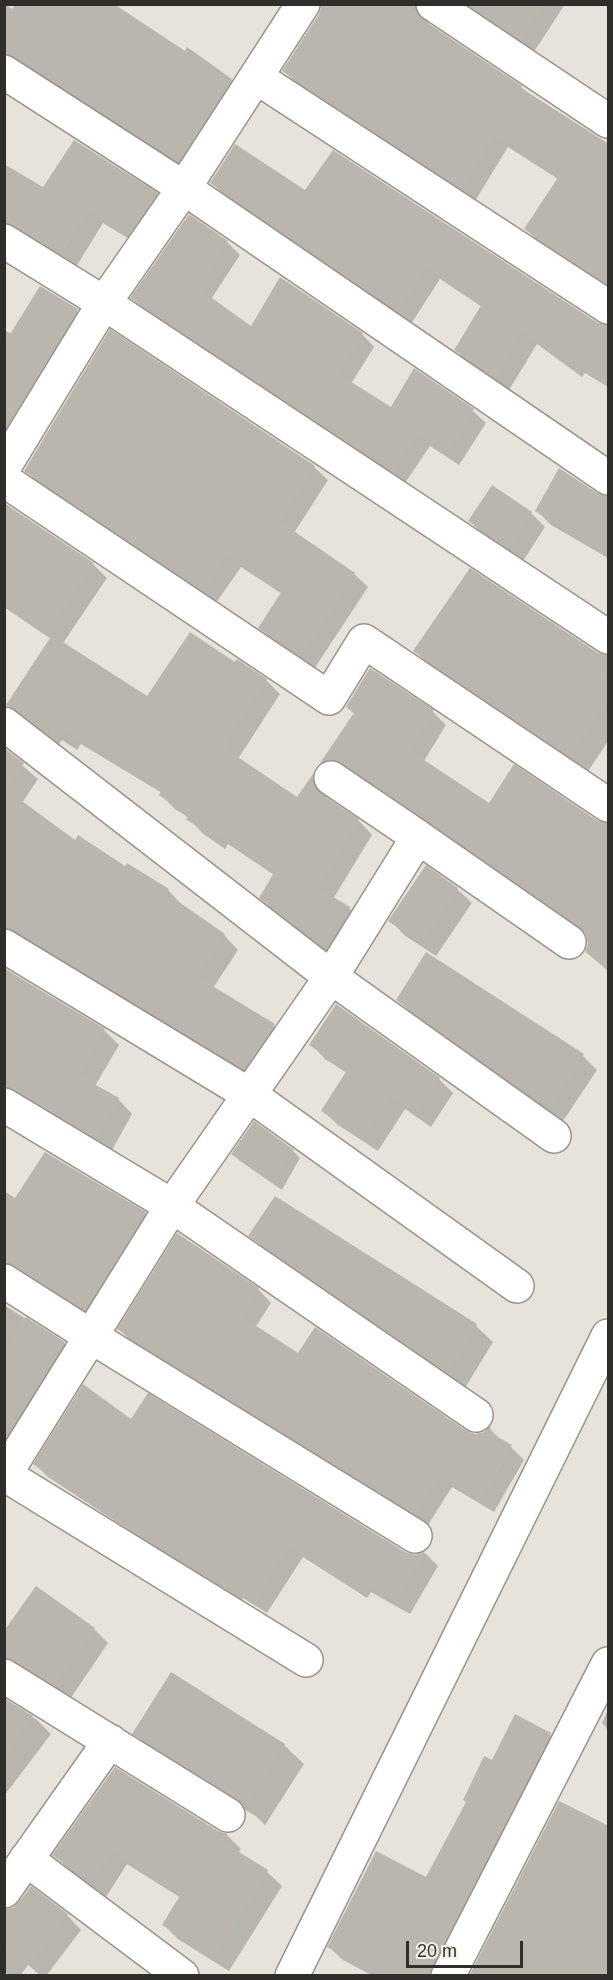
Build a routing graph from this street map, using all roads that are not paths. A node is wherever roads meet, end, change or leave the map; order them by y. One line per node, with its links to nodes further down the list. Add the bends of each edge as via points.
1 (303, 4): 4 (street)
2 (433, 4): 5 (street)
3 (4, 72): 6 (street)
4 (256, 77): 6 (street); 9 (street)
5 (609, 121)
6 (184, 188): 8 (street); 11 (street)
7 (4, 241): 8 (street)
8 (104, 303): 10 (street); 13 (street)
9 (609, 307)
10 (4, 467)
11 (609, 478)
12 (4, 480): 16 (street, via 329,698 364,641)
13 (609, 637)
14 (4, 724): 20 (street)
15 (331, 778): 17 (street)
16 (609, 806)
17 (418, 837): 18 (street); 20 (street)
18 (569, 942)
19 (4, 946): 21 (street)
20 (331, 977): 21 (street); 23 (street)
21 (250, 1095): 24 (street); 26 (street)
22 (4, 1105): 24 (street)
23 (554, 1136)
24 (172, 1206): 28 (street); 29 (street)
25 (4, 1281): 28 (street)
26 (517, 1286)
27 (609, 1336): 40 (street)
28 (92, 1337): 30 (street); 31 (street)
29 (476, 1415)
30 (5, 1474): 32 (street)
31 (416, 1536)
32 (306, 1660)
33 (609, 1664): 41 (street)
34 (4, 1676): 35 (street)
35 (110, 1741): 36 (street); 37 (street)
36 (228, 1815)
37 (26, 1859): 38 (street); 39 (street)
38 (4, 1891)
39 (182, 1976)
40 (292, 1976)
41 (448, 1976)

